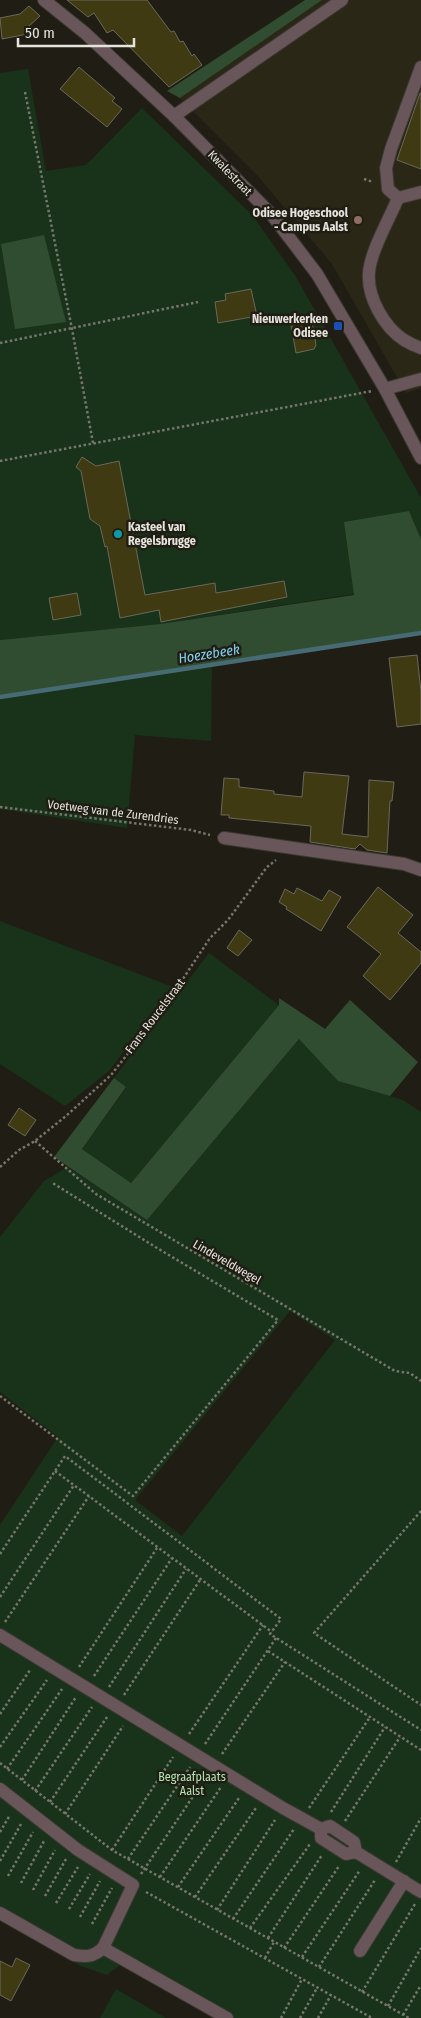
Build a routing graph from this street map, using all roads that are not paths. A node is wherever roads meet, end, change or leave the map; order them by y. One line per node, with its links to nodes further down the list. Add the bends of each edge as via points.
1 (44, 0): 4 (street, Kwalestraat, via 85,33)
2 (342, 0): 4 (street)
3 (421, 67): 6 (street, via 386,168 388,188)
4 (174, 116): 9 (street, Kwalestraat, via 272,215 312,267)
5 (421, 192): 6 (street)
6 (398, 198): 7 (street, via 368,272 370,289 388,326 404,340)
7 (421, 348)
8 (421, 379): 9 (street)
9 (385, 389): 10 (street, Kwalestraat)
10 (421, 458)
11 (224, 838): 12 (street, via 404,864)
12 (421, 870)
13 (0, 1634): 15 (street)
14 (0, 1789): 20 (street, via 73,1847 133,1885)
15 (321, 1829): 16 (street, via 321,1838); 16 (street, via 330,1826 354,1842)
16 (351, 1853): 17 (street, via 368,1858)
17 (404, 1881): 18 (street); 21 (street)
18 (419, 1897)
19 (0, 1913): 20 (street, via 74,1955 96,1955)
20 (103, 1948): 22 (street)
21 (360, 1951)
22 (227, 2018)

